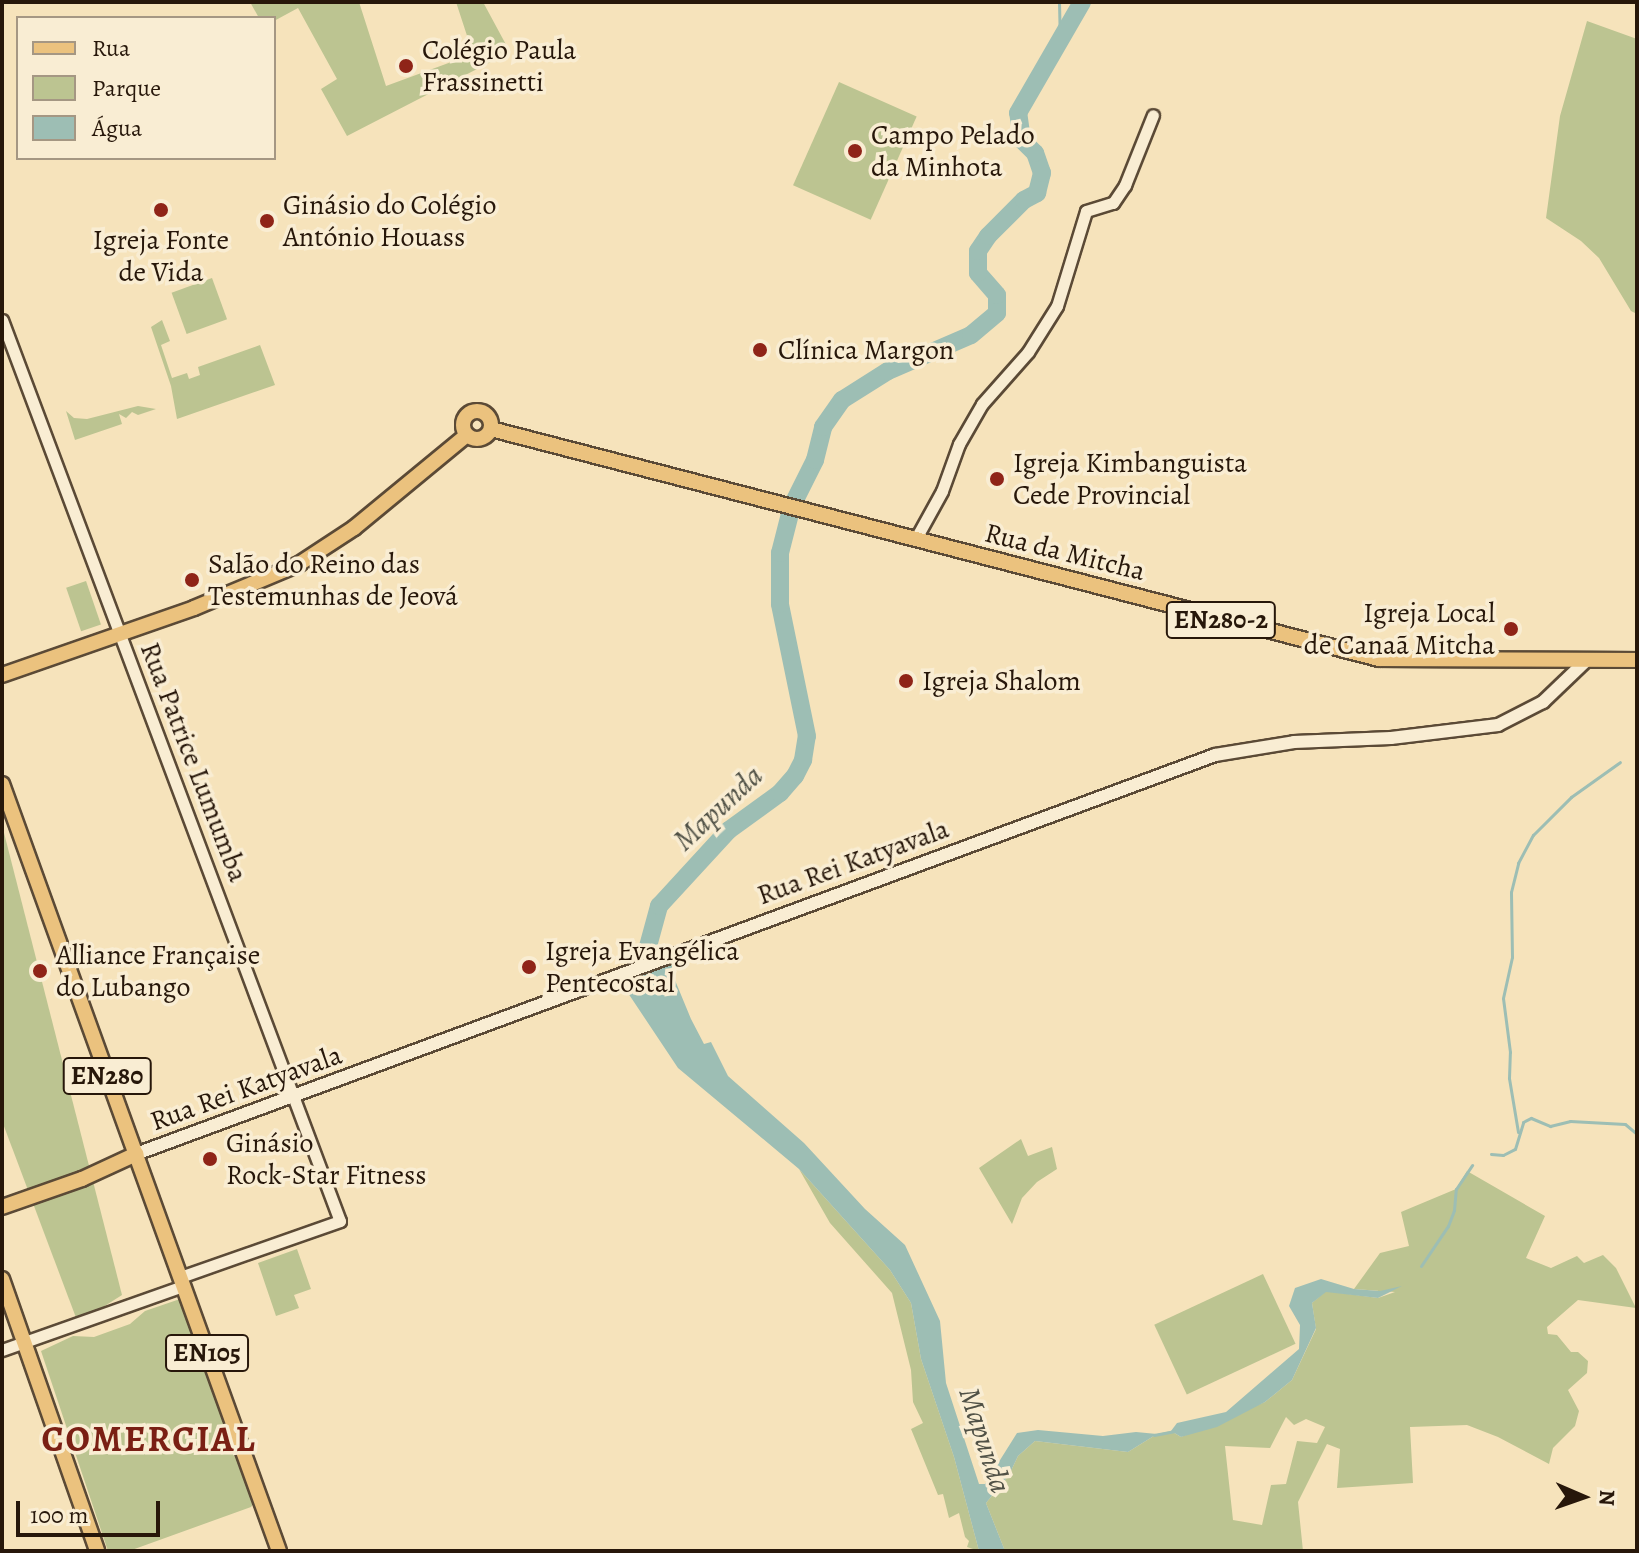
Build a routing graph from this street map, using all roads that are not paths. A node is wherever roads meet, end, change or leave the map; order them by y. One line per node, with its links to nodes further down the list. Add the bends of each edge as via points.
1 (1153, 115): 5 (street, via 1113,203 1086,211 1057,306 1028,352 982,404)
2 (2, 320): 6 (street, Rua Patrice Lumumba)
3 (491, 429): 4 (main road, via 481,439); 4 (main road, via 488,415 476,411 465,419); 5 (main road, Rua da Mitcha / EN280-2)
4 (467, 435): 6 (main road, via 354,528 299,564)
5 (915, 540): 7 (main road, Rua da Mitcha / EN280-2, via 1379,659)
6 (120, 634): 9 (main road); 11 (street, Rua Patrice Lumumba)
7 (1587, 660): 8 (main road, Rua da Mitcha / EN280-2); 11 (main road, Rua Rei Katyavala, via 1543,702 1498,725 1235,749)
8 (1637, 660)
9 (2, 675)
10 (2, 784): 12 (main road, EN280)
11 (294, 1097): 12 (main road, Rua Rei Katyavala); 16 (street, Rua Patrice Lumumba, via 340,1221)
12 (136, 1154): 13 (main road); 14 (main road); 16 (main road, EN105)
13 (2, 1198)
14 (2, 1207)
15 (2, 1279): 17 (main road)
16 (182, 1282): 17 (street); 20 (main road, EN105)
17 (24, 1343): 18 (street); 19 (main road)
18 (2, 1350)
19 (97, 1551)
20 (279, 1551)

